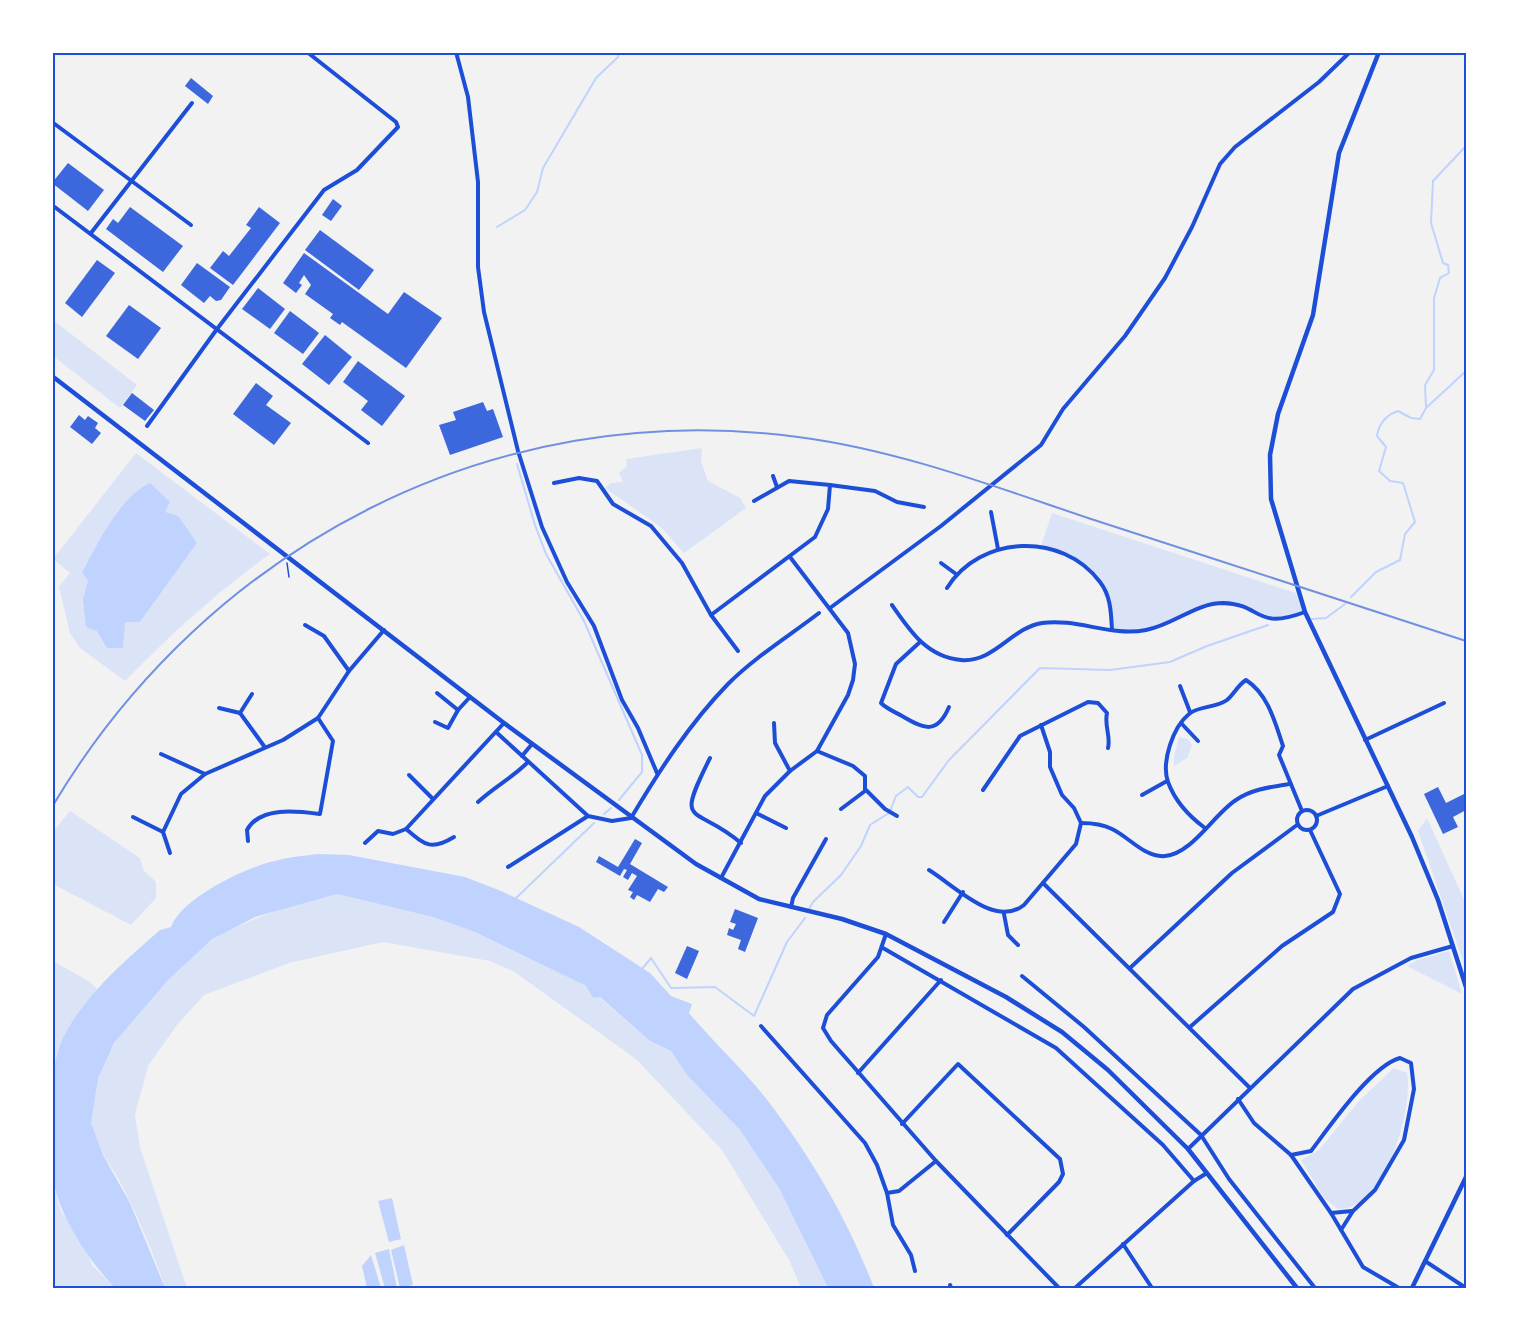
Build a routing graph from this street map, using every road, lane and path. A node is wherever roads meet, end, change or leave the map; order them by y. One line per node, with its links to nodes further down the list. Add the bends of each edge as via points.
1 (307, 52): 11 (street, via 398,127 357,170 324,190)
2 (456, 52): 66 (street, via 468,97 478,182 478,267 484,312 520,461 542,527 567,582 594,626 622,700)
3 (1350, 52): 28 (street, via 1319,82 1235,147 1220,164 1165,278 1125,336 1063,409 1041,445)
4 (1379, 52): 29 (street, via 1339,153 1313,315 1278,414 1270,455 1270,499)
5 (192, 103): 7 (street)
6 (52, 122): 7 (street)
7 (131, 181): 9 (street); 10 (street)
8 (52, 205): 10 (street)
9 (190, 225)
10 (91, 234): 11 (street)
11 (217, 329): 13 (street); 14 (street)
12 (52, 376): 33 (street)
13 (147, 426)
14 (368, 443)
15 (773, 476): 18 (street)
16 (554, 483): 31 (street, via 579,478 597,481 613,504 651,526 682,563)
17 (830, 485): 18 (street, via 789,481); 20 (street, via 875,491 897,502); 23 (street, via 828,509 815,537)
18 (777, 487): 19 (street)
19 (754, 501)
20 (924, 507)
21 (991, 512): 22 (street)
22 (998, 549): 25 (street, via 968,563); 34 (street, via 1034,546 1073,559 1106,591)
23 (790, 557): 28 (street); 31 (street)
24 (941, 563): 25 (street)
25 (956, 574): 26 (street)
26 (947, 588)
27 (892, 605): 35 (street)
28 (830, 608): 60 (street, via 848,633 855,664 848,695)
29 (1305, 612): 34 (street, via 1273,621 1237,605 1211,604 1144,631); 55 (street)
30 (819, 613): 66 (street, via 729,684)
31 (711, 615): 36 (street)
32 (305, 625): 37 (street, via 324,636)
33 (384, 630): 37 (street); 41 (street)
34 (1112, 630): 35 (street, via 1054,621 1038,624 975,660 946,658)
35 (920, 642): 43 (street, via 896,664 881,703 927,728 943,720)
36 (738, 651)
37 (349, 671): 48 (street)
38 (1180, 686): 46 (street)
39 (436, 693): 45 (street)
40 (252, 694): 47 (street)
41 (470, 697): 45 (street); 50 (street)
42 (1444, 703): 55 (street)
43 (949, 707)
44 (219, 708): 47 (street)
45 (458, 710): 49 (street, via 448,729)
46 (1190, 712): 52 (street); 70 (street, via 1210,709 1227,700 1246,680 1261,692 1273,717)
47 (240, 713): 58 (street)
48 (318, 718): 58 (street, via 299,732); 94 (street, via 333,741 320,814 293,810 260,816 247,830)
49 (435, 722)
50 (504, 723): 54 (street); 57 (street)
51 (774, 723): 65 (street, via 775,743)
52 (1181, 723): 56 (street); 69 (street, via 1168,747)
53 (1041, 724): 59 (street, via 1088,702 1098,703 1107,713); 73 (street, via 1020,736); 85 (street, via 1050,752 1050,767 1062,795)
54 (496, 732): 62 (street); 75 (street)
55 (1365, 740): 71 (street)
56 (1198, 741)
57 (532, 744): 62 (street); 84 (street)
58 (264, 746): 67 (street)
59 (1108, 748)
60 (818, 751): 65 (street); 72 (street, via 859,769 865,776)
61 (161, 754): 67 (street)
62 (522, 756): 64 (street)
63 (710, 758): 96 (street, via 692,796 692,811)
64 (528, 762): 76 (street); 80 (street)
65 (790, 771): 79 (street, via 765,796)
66 (657, 773): 84 (street)
67 (205, 774): 91 (street, via 181,794)
68 (409, 775): 75 (street)
69 (1167, 781): 74 (street); 88 (street, via 1188,815)
70 (1289, 784): 78 (street); 88 (street, via 1258,790 1236,800)
71 (1388, 786): 82 (street); 108 (street, via 1430,879)
72 (865, 789): 77 (street); 81 (street)
73 (982, 790)
74 (1142, 795)
75 (432, 798): 89 (street)
76 (478, 802)
77 (841, 809)
78 (1302, 811): 82 (street, via 1311,810); 86 (street)
79 (758, 814): 87 (street); 96 (street)
80 (588, 816): 84 (street, via 612,821); 98 (street)
81 (897, 816)
82 (1316, 816): 90 (street, via 1316,825)
83 (133, 817): 91 (street)
84 (631, 818): 100 (street)
85 (1081, 823): 88 (street, via 1097,823 1114,830 1148,853 1163,857 1179,853); 101 (street, via 1076,844)
86 (1297, 825): 90 (street); 110 (street, via 1232,873)
87 (786, 828)
88 (1205, 828)
89 (406, 829): 92 (street, via 427,845 441,845); 95 (street, via 393,834 378,831)
90 (1310, 830): 115 (street, via 1340,894 1333,912 1282,946)
91 (163, 832): 97 (street)
92 (454, 837)
93 (826, 839): 103 (street)
94 (248, 841)
95 (365, 843)
96 (741, 843): 100 (street)
97 (170, 853)
98 (507, 867)
99 (929, 870): 102 (street)
100 (720, 879): 103 (street)
101 (1043, 883): 104 (street, via 1015,912); 110 (street)
102 (963, 892): 104 (street, via 987,909); 105 (street)
103 (791, 908): 106 (street)
104 (1004, 914): 107 (street, via 1008,935)
105 (944, 922)
106 (886, 934): 109 (street); 121 (street, via 1006,996 1062,1032 1108,1070)
107 (1018, 945)
108 (1453, 946): 113 (street); 117 (street, via 1411,958 1353,989)
109 (883, 948): 112 (street); 116 (street, via 823,1021 826,1034)
110 (1130, 968): 115 (street)
111 (1022, 976): 120 (street, via 1084,1027)
112 (941, 980): 116 (street); 126 (street, via 1056,1048 1163,1145)
113 (1467, 987)
114 (761, 1026): 127 (street, via 865,1143)
115 (1190, 1027): 117 (street)
116 (858, 1073): 119 (street)
117 (1250, 1088): 118 (street)
118 (1238, 1099): 120 (street); 122 (street, via 1254,1123)
119 (902, 1124): 123 (street); 131 (street, via 958,1064 1060,1159 1063,1174 1059,1182)
120 (1201, 1135): 121 (street); 139 (street, via 1236,1188)
121 (1188, 1149): 124 (street)
122 (1291, 1155): 128 (street, via 1311,1151 1356,1094 1389,1061 1400,1058 1411,1063 1414,1089 1404,1140 1375,1190); 129 (street)
123 (936, 1161): 127 (street, via 899,1191); 131 (street)
124 (1207, 1173): 126 (street); 138 (street)
125 (1467, 1177): 133 (street)
126 (1194, 1181): 132 (street)
127 (887, 1193): 134 (street, via 893,1225 911,1255)
128 (1353, 1211): 129 (street); 130 (street)
129 (1331, 1213): 130 (street)
130 (1341, 1230): 140 (street, via 1363,1268)
131 (1007, 1235): 135 (street)
132 (1123, 1244): 136 (street); 137 (street)
133 (1424, 1260): 141 (street); 142 (street)
134 (915, 1271)
135 (1059, 1288)
136 (1075, 1288)
137 (1152, 1288)
138 (1297, 1288)
139 (1315, 1288)
140 (1399, 1288)
141 (1412, 1288)
142 (1467, 1288)

